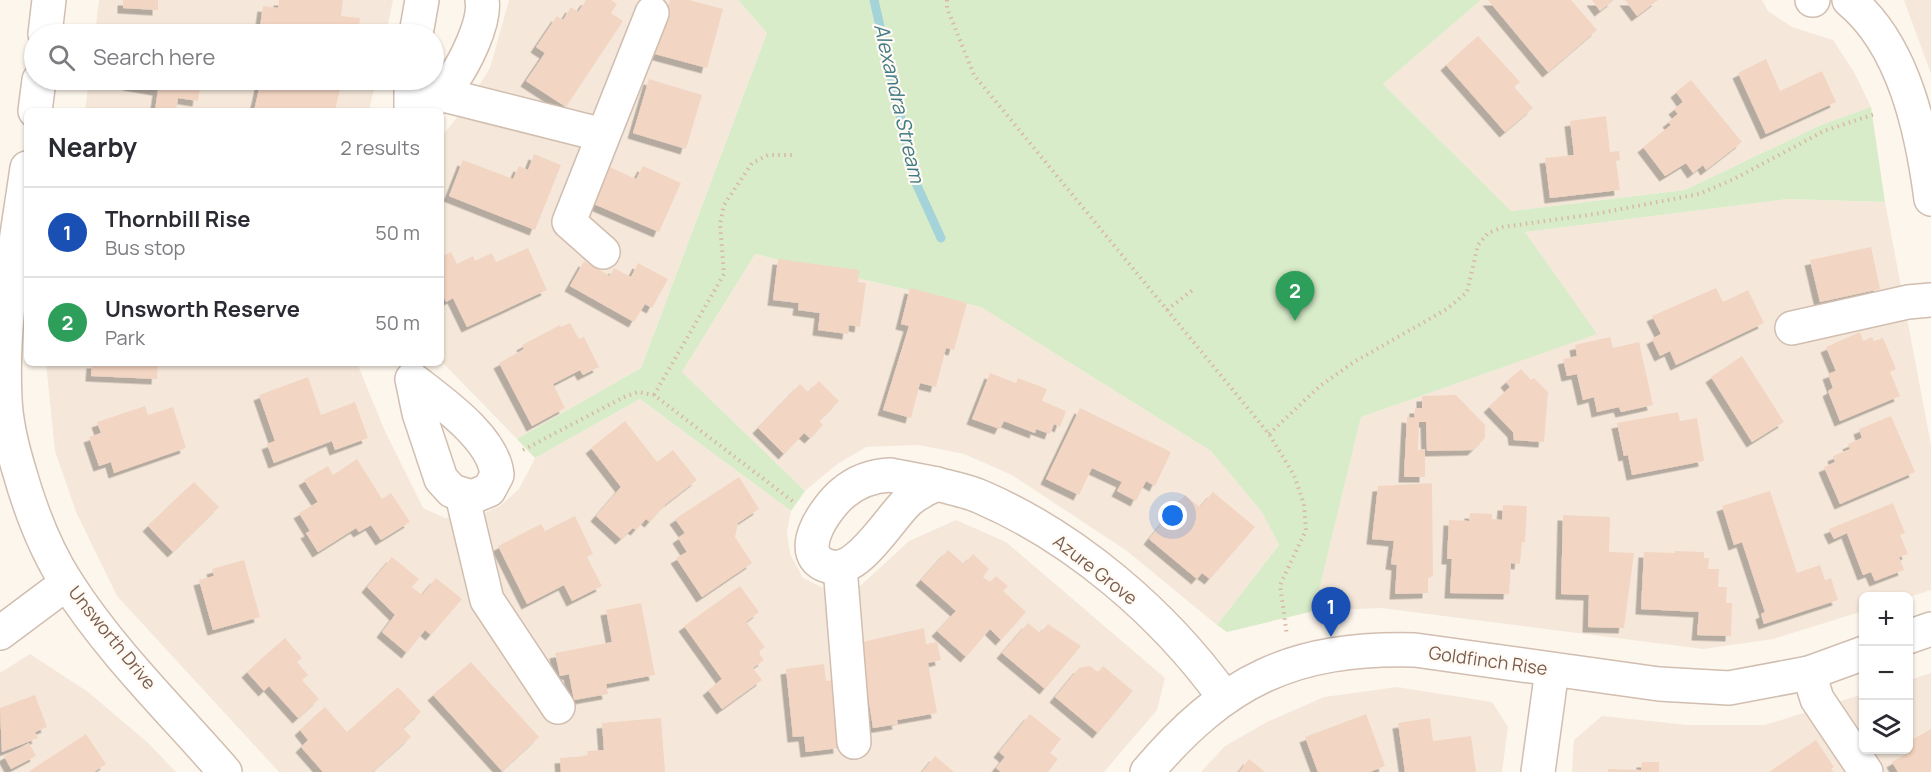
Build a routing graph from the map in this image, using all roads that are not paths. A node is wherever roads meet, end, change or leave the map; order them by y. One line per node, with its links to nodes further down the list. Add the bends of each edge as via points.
1 (49, 0): 6 (street)
2 (422, 0): 7 (street)
3 (482, 0): 8 (street, via 481,17 465,60)
4 (1849, 0): 17 (street, via 1871,21 1896,66 1917,126)
5 (652, 13): 15 (street)
6 (46, 24)
7 (418, 24)
8 (444, 89)
9 (38, 90): 13 (street)
10 (411, 90): 14 (street)
11 (443, 90): 12 (street)
12 (430, 102): 15 (street)
13 (35, 108)
14 (411, 108)
15 (603, 135): 18 (street, via 569,222)
16 (24, 189): 25 (street, Unsworth Drive, via 4,343 5,401 11,443 26,493)
17 (1931, 199)
18 (603, 252)
19 (1931, 300): 20 (street)
20 (1792, 328)
21 (408, 371): 23 (street, via 441,479 446,487); 23 (street, via 492,454 496,464 494,483 482,494)
22 (937, 484): 24 (street, via 908,501 861,555); 24 (street, Azure Grove, via 890,475 863,480 842,493 819,521 813,538 816,556 831,567); 32 (street, Azure Grove, via 980,496 1034,524 1098,568 1171,633)
23 (462, 495): 33 (street, via 487,600)
24 (840, 567): 34 (street)
25 (67, 583): 27 (street); 35 (street, Unsworth Drive, via 107,637)
26 (1931, 629): 28 (street)
27 (0, 633)
28 (1913, 635)
29 (1859, 654): 31 (street, Goldfinch Rise)
30 (1552, 670): 31 (street, Goldfinch Rise, via 1659,684 1729,688); 32 (street, Goldfinch Rise, via 1415,650 1378,649 1291,664); 37 (street)
31 (1809, 673): 38 (street, via 1817,699)
32 (1224, 697): 36 (street, Goldfinch Rise, via 1179,734)
33 (558, 707)
34 (854, 742)
35 (225, 772)
36 (1147, 772)
37 (1538, 772)
38 (1866, 772)

